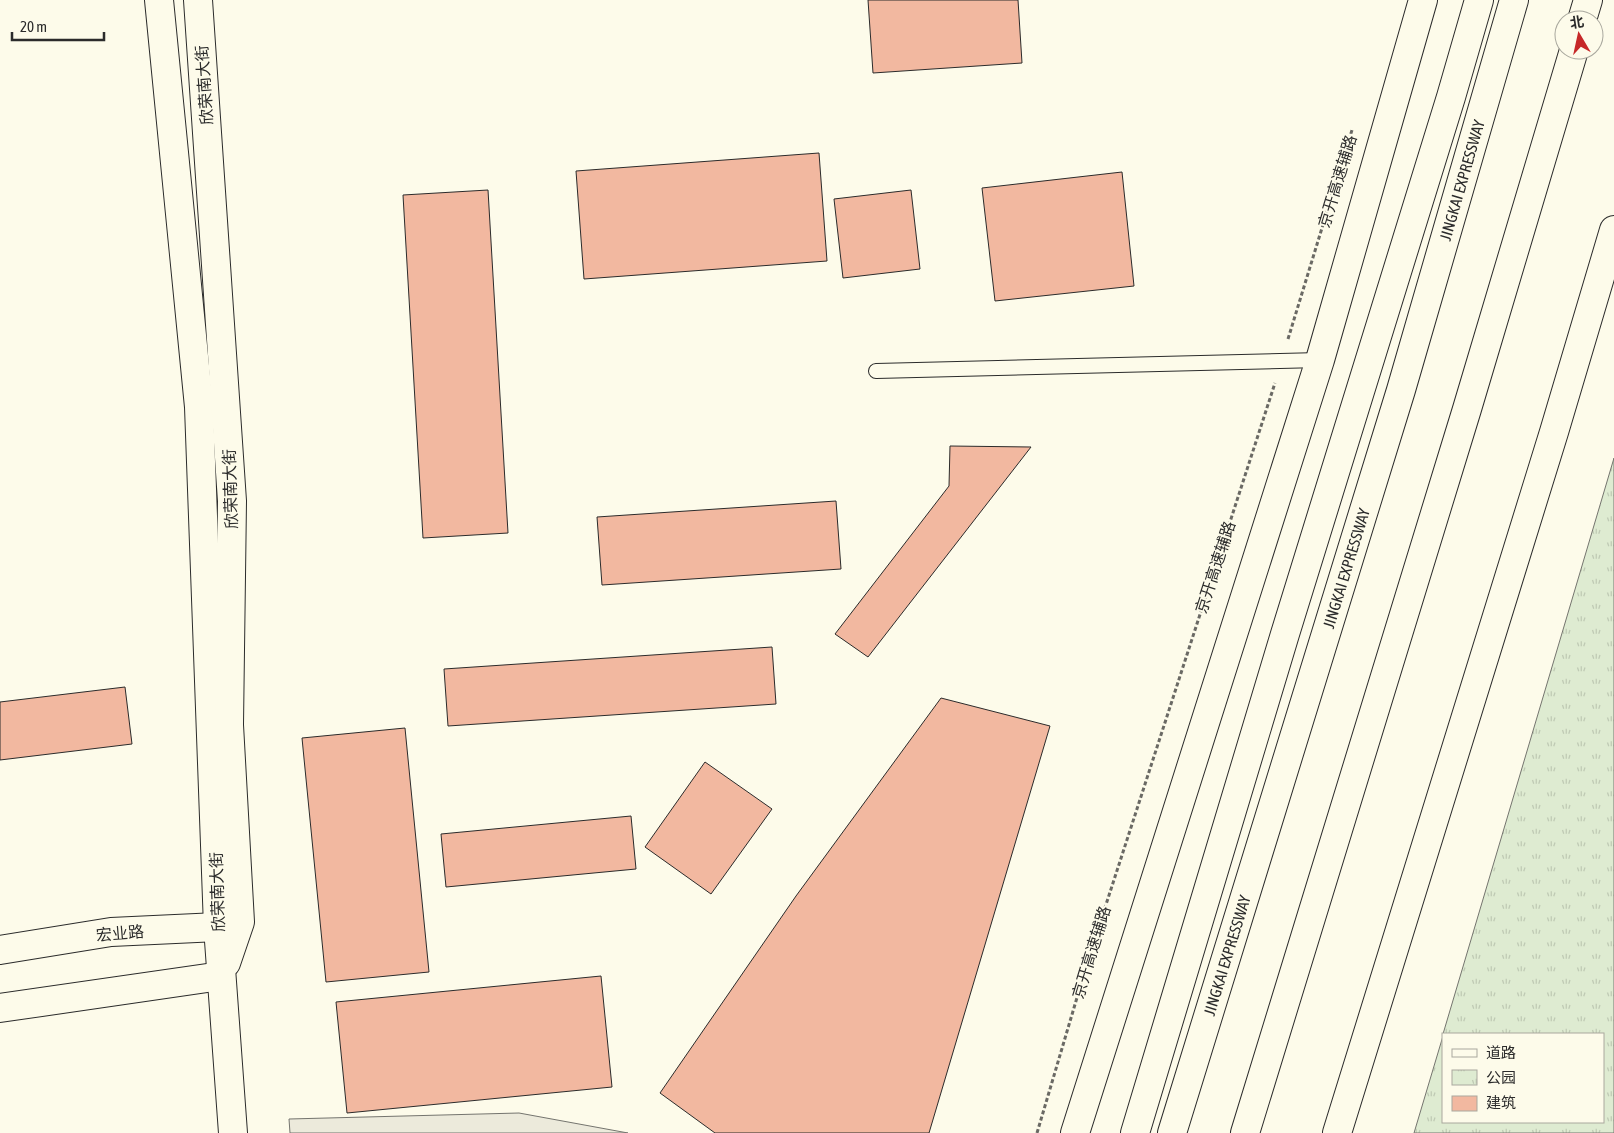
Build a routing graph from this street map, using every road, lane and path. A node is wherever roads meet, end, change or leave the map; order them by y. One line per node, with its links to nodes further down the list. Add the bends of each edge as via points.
1 (159, 0): 12 (main road, 欣荣南大街, via 199,406)
2 (198, 0): 12 (main road, 欣荣南大街, via 232,501)
3 (1424, 0): 10 (main road, 京开高速辅路)
4 (1479, 0): 19 (main road)
5 (1514, 0): 20 (main road, JINGKAI EXPRESSWAY, via 1401,390)
6 (1571, 60): 21 (main road)
7 (1354, 123): 9 (path, 京开高速辅路)
8 (1614, 230): 22 (main road)
9 (1282, 360): 10 (lane); 11 (lane); 17 (path, 京开高速辅路, via 1092,948)
10 (1320, 360): 18 (main road, 京开高速辅路)
11 (876, 371)
12 (229, 924): 13 (main road, 宏业路, via 111,932); 14 (main road, 欣荣南大街)
13 (0, 950)
14 (222, 976): 15 (main road); 16 (main road, 欣荣南大街)
15 (0, 1008)
16 (233, 1133)
17 (1037, 1133)
18 (1075, 1133)
19 (1135, 1133)
20 (1172, 1133)
21 (1246, 1133)
22 (1337, 1133)

